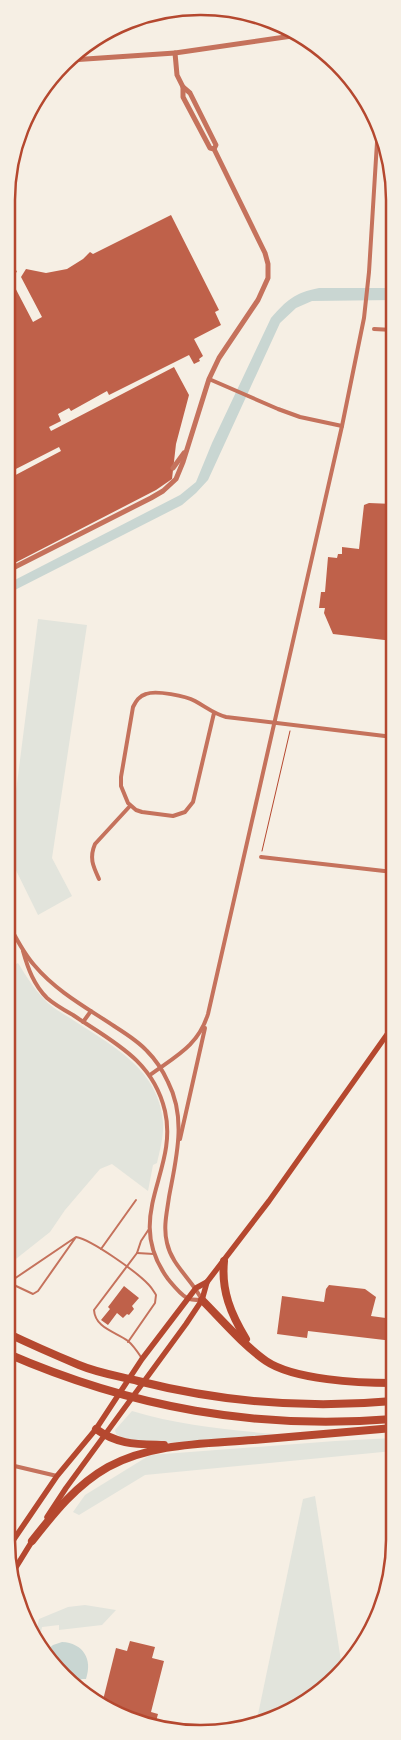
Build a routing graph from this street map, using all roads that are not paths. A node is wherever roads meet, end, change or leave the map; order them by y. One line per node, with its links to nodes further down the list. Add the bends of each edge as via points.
1 (289, 37): 2 (street)
2 (175, 53): 3 (street); 4 (street, via 176,75)
3 (80, 59)
4 (182, 87): 6 (street, via 194,120 210,148); 6 (street, via 190,93 216,145)
5 (377, 143): 10 (street, via 364,318)
6 (214, 149): 9 (street, via 260,240 268,269 264,290)
7 (374, 329): 8 (street)
8 (386, 330)
9 (209, 378): 10 (street, via 300,417); 11 (street)
10 (342, 426): 15 (street)
11 (187, 448): 12 (street); 13 (street, via 176,479 163,491)
12 (173, 468)
13 (15, 567)
14 (214, 713): 15 (street); 17 (street, via 190,807 173,816 142,812); 17 (street, via 180,696 151,692 139,697 133,707 121,777)
15 (274, 723): 16 (street); 24 (street)
16 (386, 735)
17 (130, 806): 20 (street, via 92,851 91,859)
18 (261, 857): 19 (street)
19 (386, 871)
20 (99, 879)
21 (15, 935): 22 (street)
22 (22, 948): 23 (street, via 44,976); 25 (street, via 28,970 47,998)
23 (91, 1011): 25 (street); 27 (street, via 147,1050)
24 (208, 1014): 27 (street, via 195,1041); 29 (street)
25 (83, 1022): 28 (street, via 128,1054)
26 (386, 1036): 36 (main road)
27 (160, 1067): 28 (street); 29 (street, via 177,1102 180,1121)
28 (150, 1075): 31 (street, via 159,1092 168,1131)
29 (178, 1148): 41 (street, via 165,1228 171,1257)
30 (136, 1200): 33 (lane)
31 (149, 1229): 34 (lane); 35 (street)
32 (76, 1237): 33 (lane); 38 (lane); 40 (lane, via 38,1291 33,1294)
33 (101, 1249): 37 (lane)
34 (137, 1253): 35 (lane); 37 (lane)
35 (154, 1254): 42 (street, via 160,1268)
36 (224, 1261): 39 (main road); 46 (highway, via 223,1280 228,1305)
37 (126, 1267): 45 (lane, via 150,1285 156,1295 155,1304); 45 (lane, via 94,1310 94,1318)
38 (15, 1278)
39 (207, 1282): 41 (main road); 43 (main road)
40 (15, 1285)
41 (196, 1288): 42 (main road); 43 (street)
42 (187, 1299): 43 (street); 48 (main road)
43 (202, 1300): 46 (highway); 54 (main road)
44 (15, 1337): 50 (highway, via 113,1376 211,1396 336,1405)
45 (128, 1342): 48 (lane)
46 (253, 1350): 49 (highway, via 282,1369 343,1380)
47 (15, 1357): 51 (highway, via 106,1391 208,1414 285,1421)
48 (142, 1358): 52 (main road)
49 (386, 1383)
50 (386, 1401)
51 (386, 1419)
52 (96, 1429): 54 (highway); 57 (main road)
53 (386, 1429): 55 (highway)
54 (105, 1435): 55 (highway, via 136,1444); 59 (main road)
55 (191, 1445): 59 (highway, via 147,1451 107,1468 73,1493)
56 (15, 1466): 57 (street)
57 (57, 1476): 58 (main road)
58 (15, 1538)
59 (32, 1541): 60 (main road)
60 (17, 1565)

